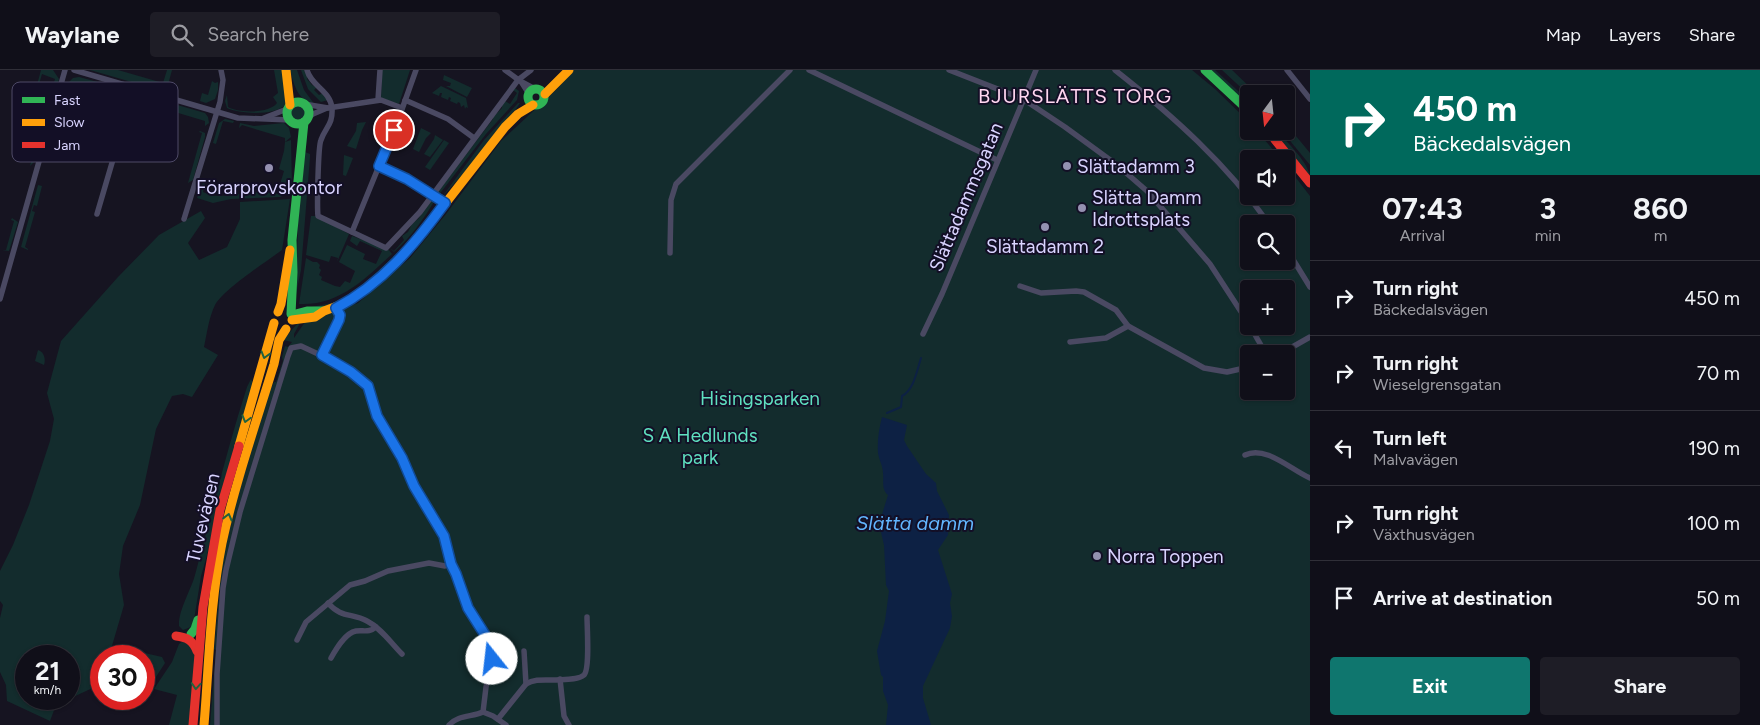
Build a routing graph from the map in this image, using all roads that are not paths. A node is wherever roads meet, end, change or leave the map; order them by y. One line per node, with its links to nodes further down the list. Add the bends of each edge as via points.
1 (74, 70): 19 (street)
2 (220, 70): 31 (street, via 223,80)
3 (287, 70): 26 (main road, Tuvevägen); 28 (main road, Tuvevägen)
4 (307, 70): 29 (street, via 328,96)
5 (380, 70): 24 (street)
6 (416, 70): 25 (street)
7 (505, 70): 18 (street)
8 (531, 70): 18 (street)
9 (564, 70): 20 (main road)
10 (570, 70): 20 (main road)
11 (790, 70): 50 (street, via 676,184 671,200)
12 (809, 70): 37 (street)
13 (949, 70): 21 (street)
14 (1036, 70): 21 (street, Slättadammsgatan)
15 (1115, 70): 46 (street, via 1182,126 1221,164)
16 (1205, 70): 27 (main road)
17 (1287, 70): 22 (street)
18 (519, 80): 20 (street); 35 (street)
19 (114, 82)
20 (535, 95): 44 (main road)
21 (1024, 99): 37 (street, Slättadammsgatan); 56 (street, via 1147,191 1210,264)
22 (1310, 99)
23 (178, 100): 31 (street)
24 (378, 100): 29 (street); 30 (street)
25 (405, 100): 30 (street); 35 (street, via 448,119)
26 (302, 103): 28 (main road, via 294,102); 29 (street); 33 (main road, Tuvevägen, via 309,111)
27 (1240, 103)
28 (288, 107): 32 (street); 34 (main road, Tuvevägen, via 287,115)
29 (330, 108): 33 (street); 48 (street, via 330,125 320,140 318,215)
30 (402, 108): 40 (street)
31 (218, 111): 32 (street, via 238,118); 47 (street)
32 (264, 118): 34 (street)
33 (305, 120): 34 (main road, via 298,124); 41 (main road, Tuvevägen, via 301,132)
34 (291, 121): 41 (main road, Tuvevägen, via 296,137)
35 (474, 138): 43 (street)
36 (1275, 140): 42 (main road)
37 (997, 160): 62 (street, Slättadammsgatan)
38 (39, 162): 54 (street)
39 (112, 162): 45 (street)
40 (379, 166): 43 (street); 48 (street)
41 (298, 178): 49 (main road, Tuvevägen)
42 (1310, 183)
43 (432, 195): 44 (street); 48 (street, via 386,248)
44 (445, 203): 55 (main road, via 425,231 393,265 355,297)
45 (97, 214)
46 (1262, 215)
47 (184, 219)
48 (352, 232)
49 (292, 240): 57 (main road, Tuvevägen); 58 (main road, Tuvevägen)
50 (670, 253)
51 (1295, 263): 53 (street)
52 (1020, 286): 60 (street, via 1040,293 1084,292 1116,310)
53 (1310, 287)
54 (0, 299)
55 (336, 308): 58 (main road, via 314,317); 66 (street, via 339,320)
56 (1240, 310)
57 (278, 312): 58 (main road, via 284,310); 59 (main road, Tuvevägen)
58 (291, 316): 61 (main road, Tuvevägen)
59 (274, 323): 61 (main road, via 278,330); 74 (main road, Tuvevägen, one-way to 74, via 225,488 197,624)
60 (1128, 326): 64 (street, via 1106,338); 67 (street, via 1204,368 1227,372)
61 (286, 330): 80 (main road, Tuvevägen, one-way to 61, via 223,537 279,340)
62 (923, 334)
63 (1310, 337): 65 (street)
64 (1070, 342)
65 (1295, 346)
66 (322, 355): 70 (street, via 368,386 377,416 444,536); 87 (street, via 301,346 290,350 240,512 223,588)
67 (1240, 369)
68 (1245, 455): 69 (street, via 1261,453 1272,456)
69 (1310, 478)
70 (451, 564): 71 (street, via 429,564 388,572 350,585); 83 (street, via 466,602 491,649 492,665)
71 (328, 603): 73 (street, via 337,612); 75 (street, via 306,622)
72 (587, 617): 81 (street, via 586,671 581,677)
73 (376, 627): 77 (street); 79 (street, via 372,631 348,635)
74 (187, 635): 78 (main road); 78 (main road); 80 (main road, via 204,641 205,663)
75 (297, 640)
76 (524, 651): 82 (street)
77 (402, 654)
78 (198, 656): 85 (main road, one-way to 85)
79 (331, 658)
80 (209, 669): 86 (main road, Tuvevägen)
81 (560, 679): 82 (street, via 533,680); 90 (street, via 564,716)
82 (526, 684): 84 (street)
83 (483, 712): 84 (street); 88 (street, via 455,719)
84 (498, 719): 89 (street)
85 (193, 725)
86 (204, 725)
87 (217, 725)
88 (449, 725)
89 (506, 725)
90 (569, 725)

